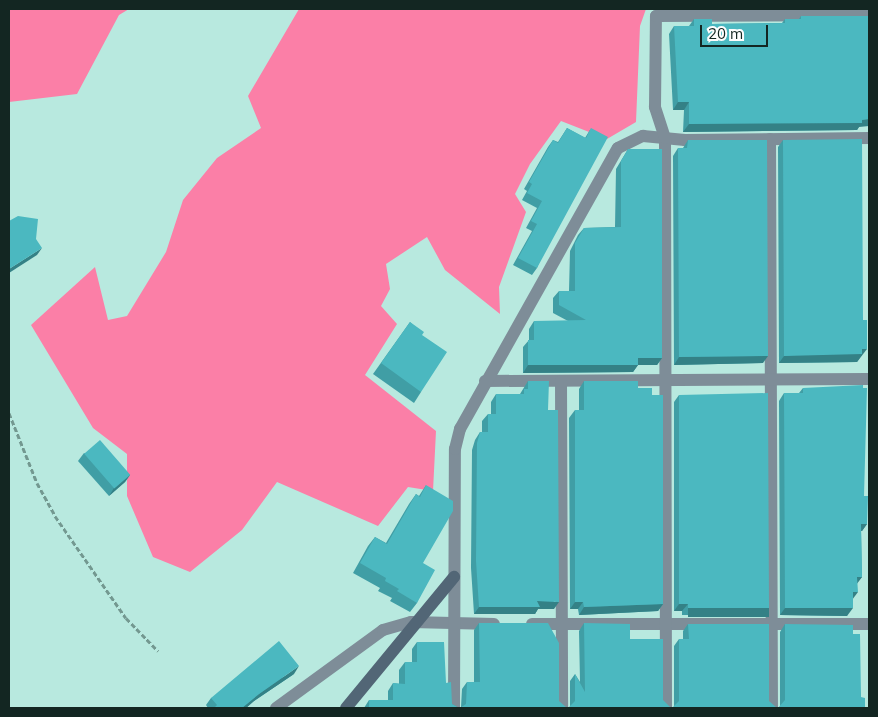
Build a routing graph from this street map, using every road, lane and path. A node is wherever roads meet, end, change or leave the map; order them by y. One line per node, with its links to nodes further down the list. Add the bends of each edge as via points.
1 (869, 15): 2 (street, via 656,16 655,107)
2 (665, 138): 4 (street); 6 (street); 8 (street, via 643,136 618,148)
3 (869, 138): 4 (street)
4 (770, 139): 7 (street)
5 (869, 379): 7 (street)
6 (665, 380): 7 (street); 9 (street); 15 (street)
7 (771, 380): 16 (street)
8 (485, 381): 9 (street); 11 (street, via 460,429 454,449)
9 (561, 381): 14 (street)
10 (9, 413): 18 (path, via 36,483 55,516 126,618)
11 (454, 577): 12 (street); 13 (street)
12 (419, 622): 13 (street); 19 (street, via 383,630); 20 (street)
13 (454, 623): 14 (street); 21 (street)
14 (562, 624): 15 (street); 22 (street)
15 (666, 624): 16 (street); 23 (street)
16 (772, 624): 17 (street); 24 (street)
17 (869, 624)
18 (158, 651)
19 (276, 708)
20 (346, 708)
21 (454, 708)
22 (562, 708)
23 (666, 708)
24 (772, 708)

